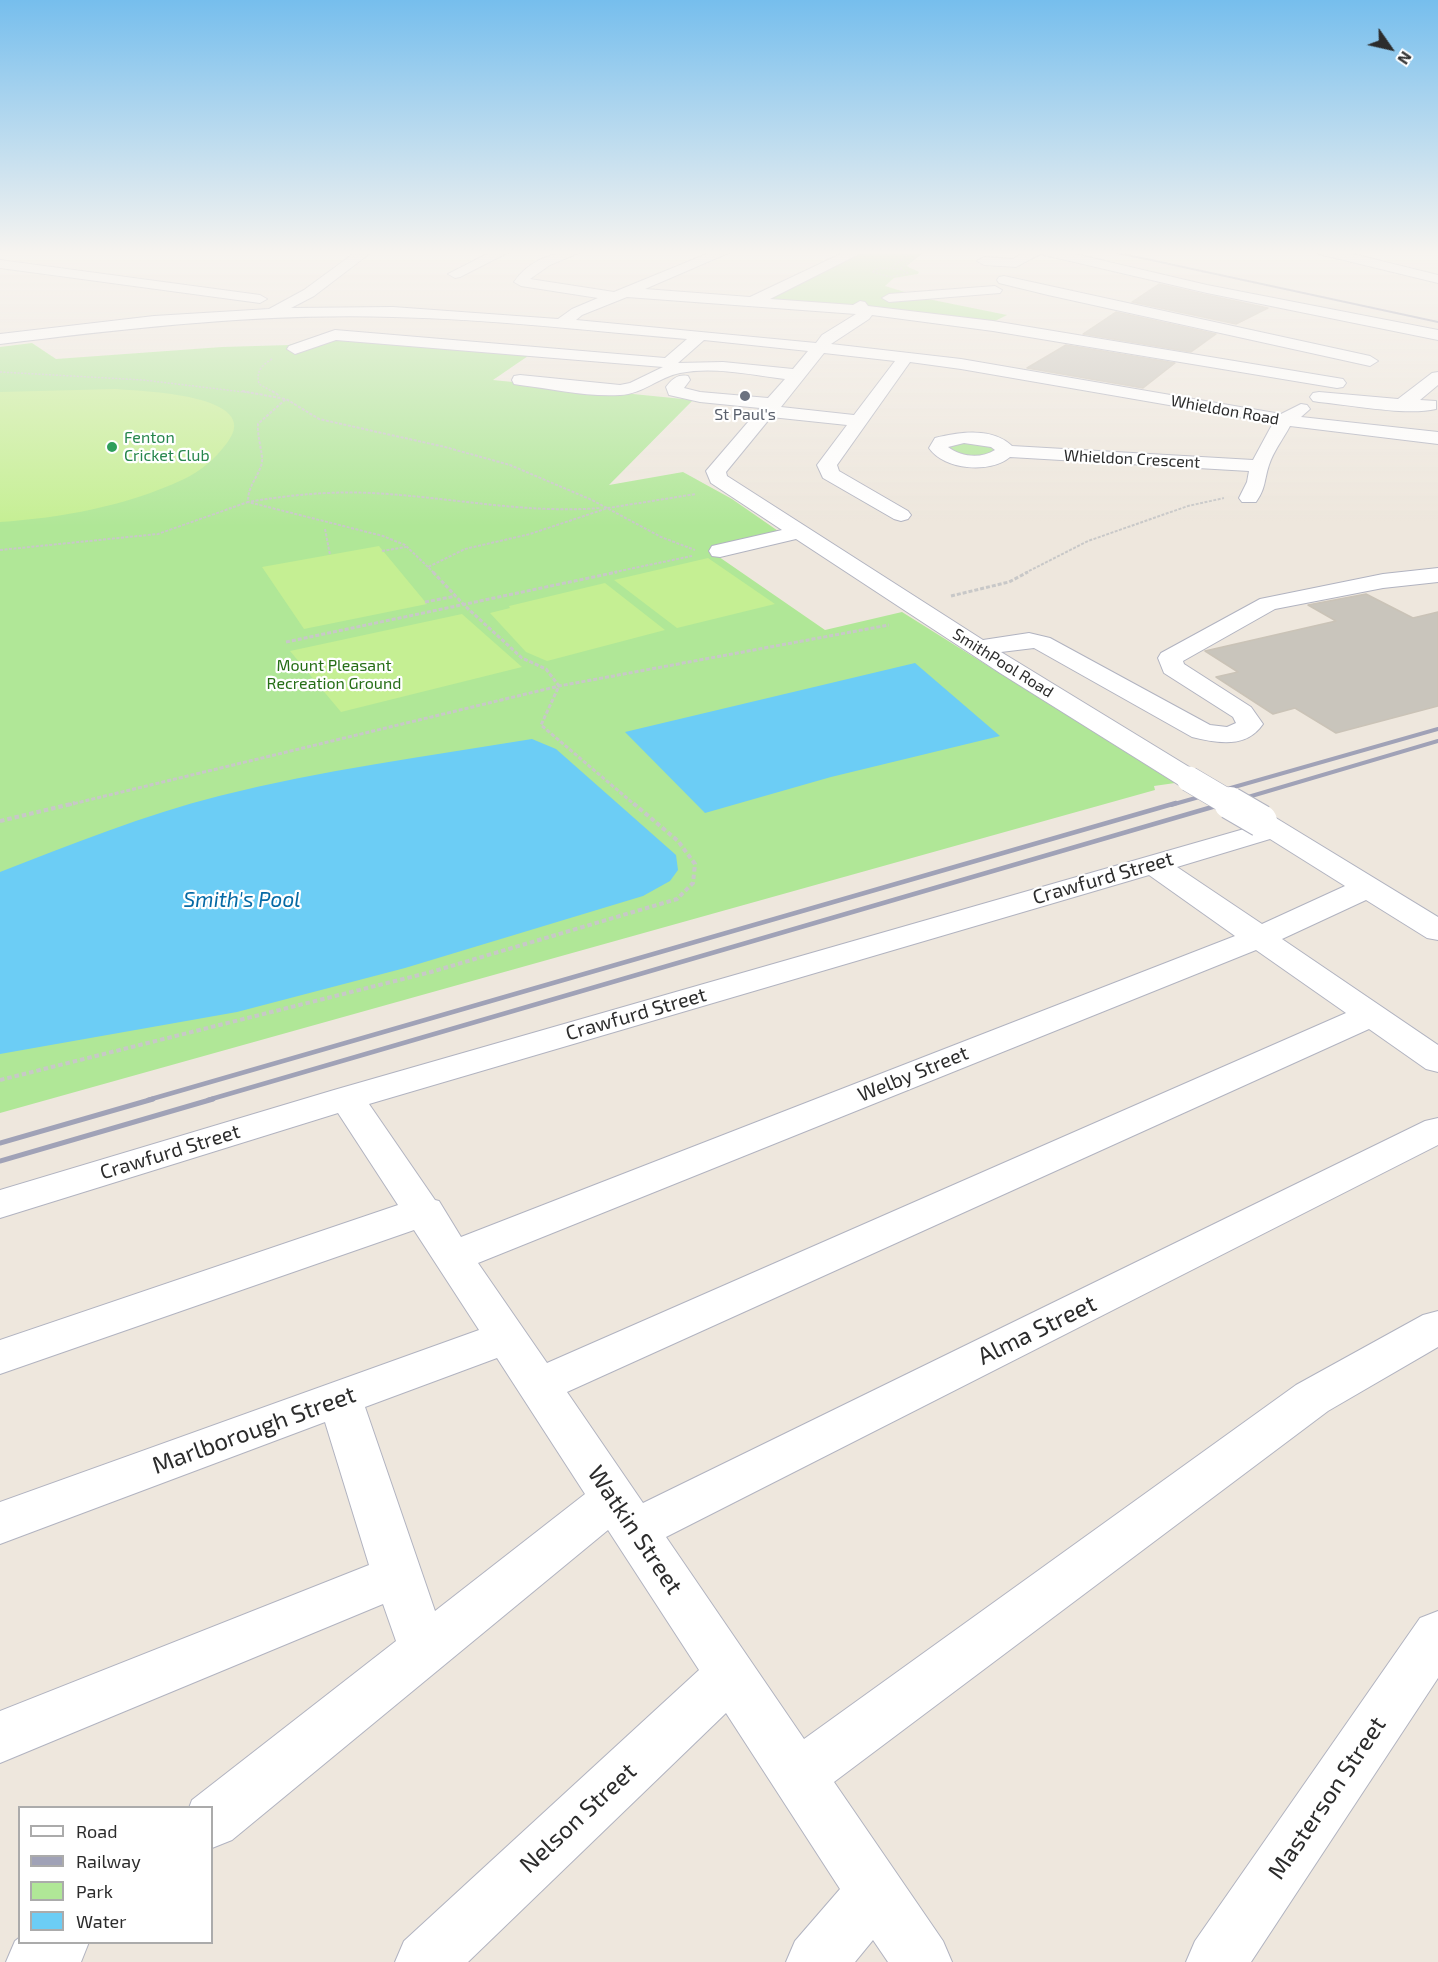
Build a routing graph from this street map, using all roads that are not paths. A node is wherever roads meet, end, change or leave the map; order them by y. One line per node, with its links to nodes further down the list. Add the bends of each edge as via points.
1 (1280, 342): 17 (street)
2 (313, 343): 13 (street)
3 (425, 343): 4 (street, via 669,363)
4 (692, 343)
5 (777, 343): 11 (street, Whieldon Road)
6 (825, 343): 11 (street, SmithPool Road)
7 (1099, 343): 12 (street)
8 (1133, 343): 12 (street)
9 (1283, 343): 16 (street)
10 (1398, 343): 16 (street)
11 (822, 347): 14 (street, Whieldon Road); 18 (street, SmithPool Road)
12 (1127, 347): 15 (street); 17 (street)
13 (295, 349)
14 (906, 357): 27 (street, Whieldon Road, via 1082,379); 28 (street)
15 (1108, 360)
16 (1370, 360): 22 (street)
17 (1247, 367): 22 (street)
18 (798, 375): 20 (street, via 699,366 662,372 641,386 619,390); 26 (street, SmithPool Road)
19 (1438, 377): 24 (street)
20 (520, 380)
21 (682, 380): 26 (street, via 675,391 683,394)
22 (1337, 383): 23 (street)
23 (1319, 397): 24 (street); 27 (street)
24 (1402, 405): 25 (street)
25 (1430, 405)
26 (771, 407): 28 (street); 34 (street, SmithPool Road, via 716,471 718,479)
27 (1284, 420): 29 (street, Whieldon Road); 31 (street)
28 (860, 421): 33 (street, via 827,470)
29 (1438, 438)
30 (1005, 451): 31 (street, Whieldon Crescent)
31 (1259, 466): 32 (street)
32 (1249, 498)
33 (901, 515)
34 (800, 532): 35 (street); 37 (street, SmithPool Road)
35 (716, 551)
36 (1438, 575): 37 (street, via 1383,581 1268,604 1170,658 1173,668 1242,712 1250,724 1232,735 1201,731 1042,643 1029,640)
37 (979, 648): 38 (street, SmithPool Road, bridge)
38 (1268, 825): 39 (street, Crawfurd Street); 40 (street, SmithPool Road)
39 (1152, 864): 42 (street); 45 (street, Crawfurd Street)
40 (1369, 887): 41 (street, SmithPool Road); 42 (street, Welby Street)
41 (1438, 931)
42 (1258, 938): 43 (street); 49 (street, Welby Street)
43 (1372, 1015): 44 (street); 53 (street)
44 (1438, 1061)
45 (347, 1098): 47 (street, Crawfurd Street); 48 (street, Watkin Street)
46 (1438, 1130): 55 (street, Alma Street)
47 (0, 1204)
48 (425, 1211): 49 (street, Watkin Street); 52 (street)
49 (454, 1256): 51 (street, Watkin Street)
50 (1438, 1327): 62 (street, via 1312,1398)
51 (507, 1337): 53 (street, Watkin Street); 54 (street, Marlborough Street)
52 (0, 1357)
53 (539, 1385): 55 (street, Watkin Street)
54 (340, 1399): 56 (street, Marlborough Street); 57 (street)
55 (625, 1514): 59 (street, Alma Street); 60 (street, Watkin Street)
56 (0, 1523)
57 (397, 1576): 59 (street); 61 (street)
58 (1438, 1634): 70 (street, Masterson Street)
59 (424, 1648): 63 (street, Alma Street)
60 (731, 1674): 62 (street, Watkin Street); 67 (street, Nelson Street)
61 (0, 1737)
62 (799, 1775): 64 (street, Watkin Street)
63 (213, 1819)
64 (876, 1892): 68 (street); 69 (street, Watkin Street)
65 (58, 1944): 66 (street)
66 (36, 1962)
67 (425, 1962)
68 (816, 1962)
69 (922, 1962)
70 (1216, 1962)

